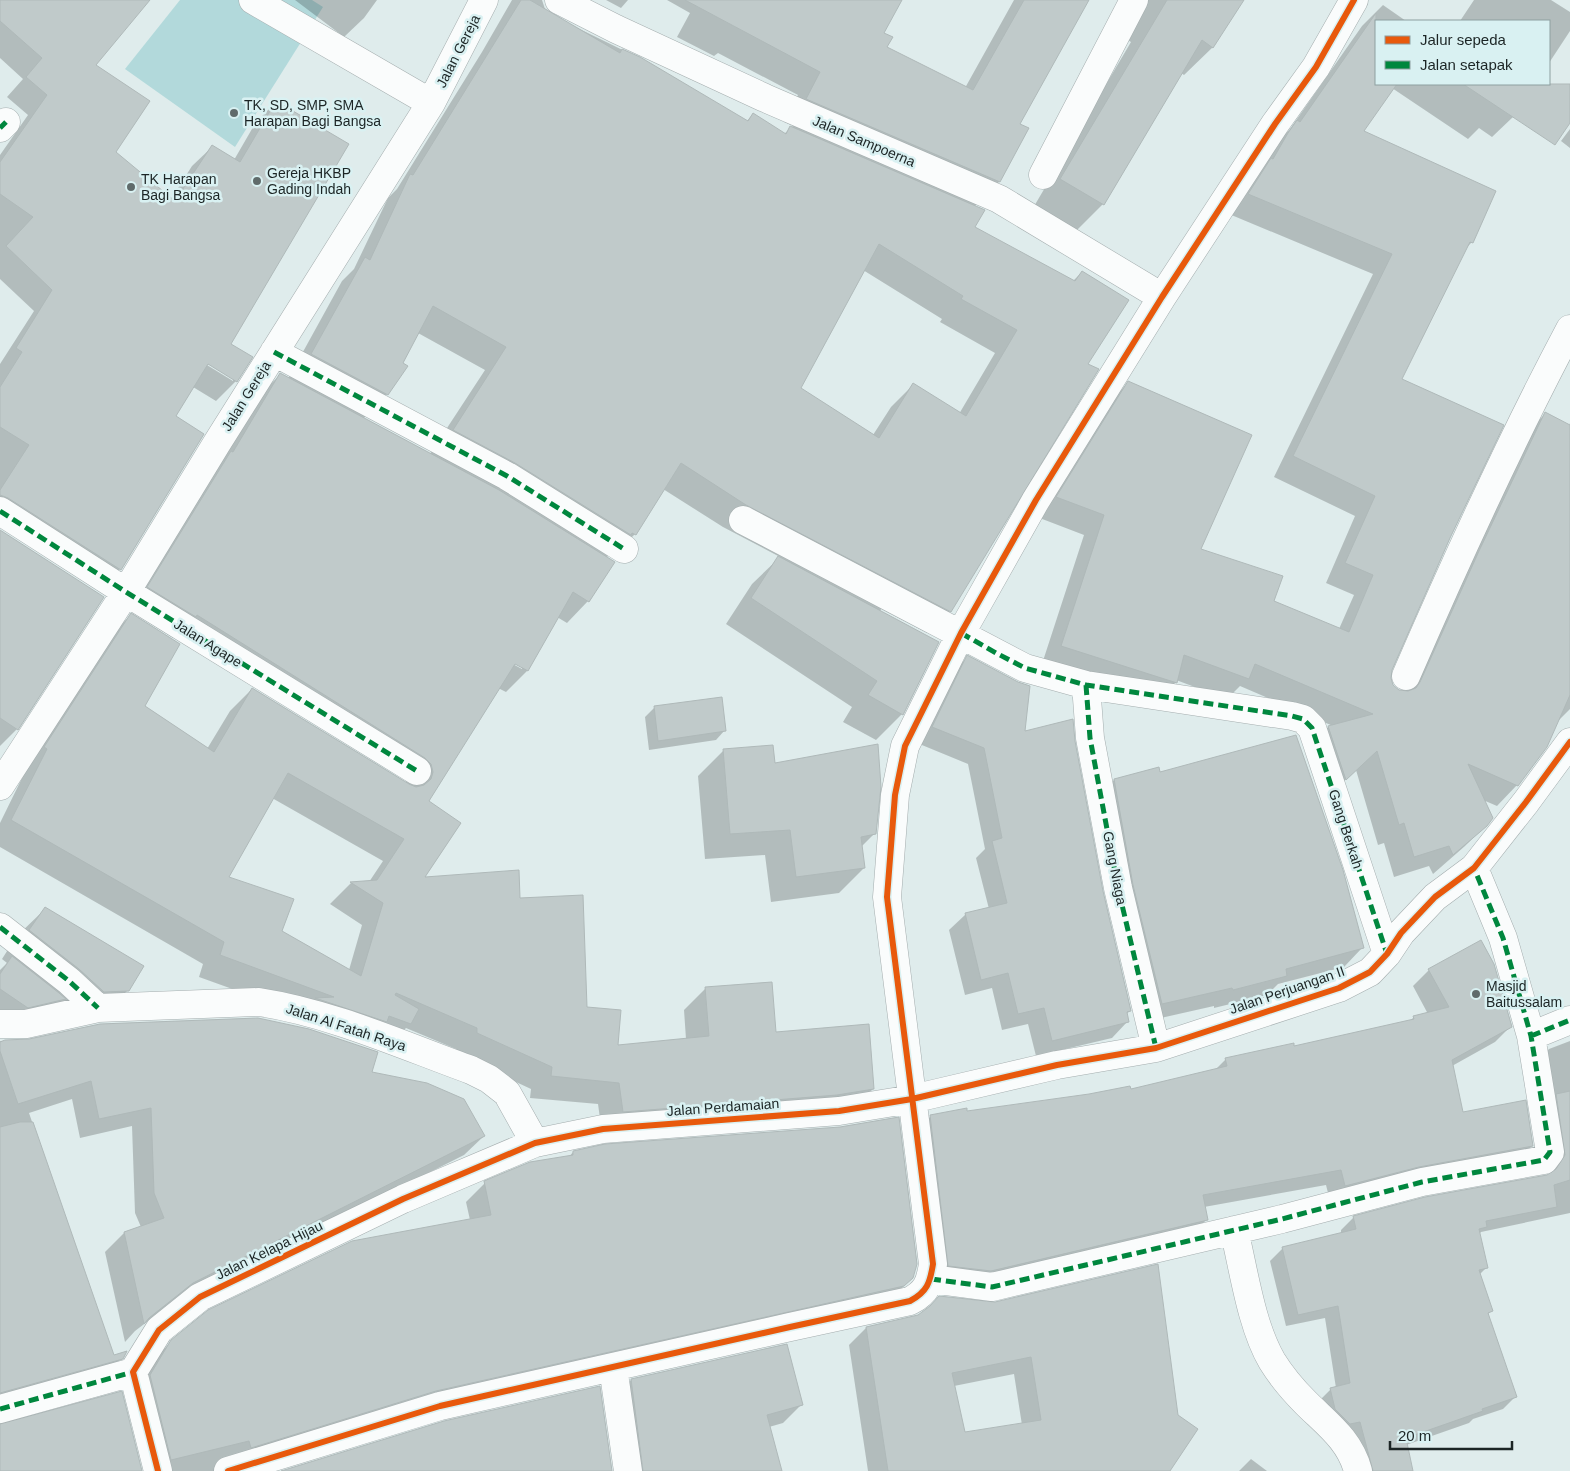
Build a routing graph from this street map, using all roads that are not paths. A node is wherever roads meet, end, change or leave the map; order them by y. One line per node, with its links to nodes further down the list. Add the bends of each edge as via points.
1 (254, 0): 6 (street)
2 (484, 0): 6 (street, Jalan Gereja)
3 (559, 0): 8 (street, Jalan Sampoerna, via 765,98 998,199)
4 (1134, 0): 7 (street)
5 (1354, 0): 8 (street, via 1316,67)
6 (431, 103): 10 (street, Jalan Gereja)
7 (1043, 175)
8 (1162, 297): 15 (street, via 1036,500)
9 (1570, 329): 16 (street, via 1522,419)
10 (274, 352): 13 (street, via 507,476); 14 (street, Jalan Gereja)
11 (0, 511): 14 (street, Jalan Agape)
12 (743, 520): 15 (street)
13 (624, 550)
14 (126, 592): 19 (street, Jalan Agape); 20 (street, Jalan Gereja)
15 (961, 633): 17 (street, via 1025,668); 29 (street, via 905,746 895,795 887,897)
16 (1406, 676)
17 (1086, 685): 23 (street, Gang Berkah, via 1303,719 1312,728); 28 (street, Gang Niaga, via 1090,738 1118,888)
18 (1570, 742): 21 (street, Jalan Perjuangan II)
19 (417, 771)
20 (0, 786)
21 (1474, 868): 23 (street, Jalan Perjuangan II, via 1435,897 1401,933); 27 (street, via 1503,938)
22 (0, 927): 24 (street)
23 (1387, 954): 28 (street, Jalan Perjuangan II, via 1370,972 1339,988)
24 (98, 1008): 26 (street, Jalan Al Fatah Raya, via 26,1024); 30 (street, Jalan Al Fatah Raya, via 259,1002 338,1022 489,1079 507,1093)
25 (1570, 1020): 27 (street)
26 (0, 1024)
27 (1531, 1036): 31 (street, via 1550,1152 1544,1160 1422,1182)
28 (1156, 1048): 29 (street, Jalan Perjuangan II, via 1057,1065)
29 (912, 1099): 30 (street, Jalan Perdamaian, via 839,1110 603,1129); 32 (street, via 933,1264)
30 (535, 1143): 34 (street, Jalan Kelapa Hijau, via 403,1199 200,1297 160,1330)
31 (1234, 1230): 32 (street, via 992,1287); 39 (street, via 1258,1328 1273,1362 1304,1401 1343,1438)
32 (931, 1280): 33 (street, via 922,1295 910,1302)
33 (613, 1367): 37 (street, via 440,1406); 38 (street)
34 (133, 1372): 35 (street); 36 (street)
35 (0, 1409)
36 (158, 1471)
37 (228, 1471)
38 (628, 1471)
39 (1358, 1471)

